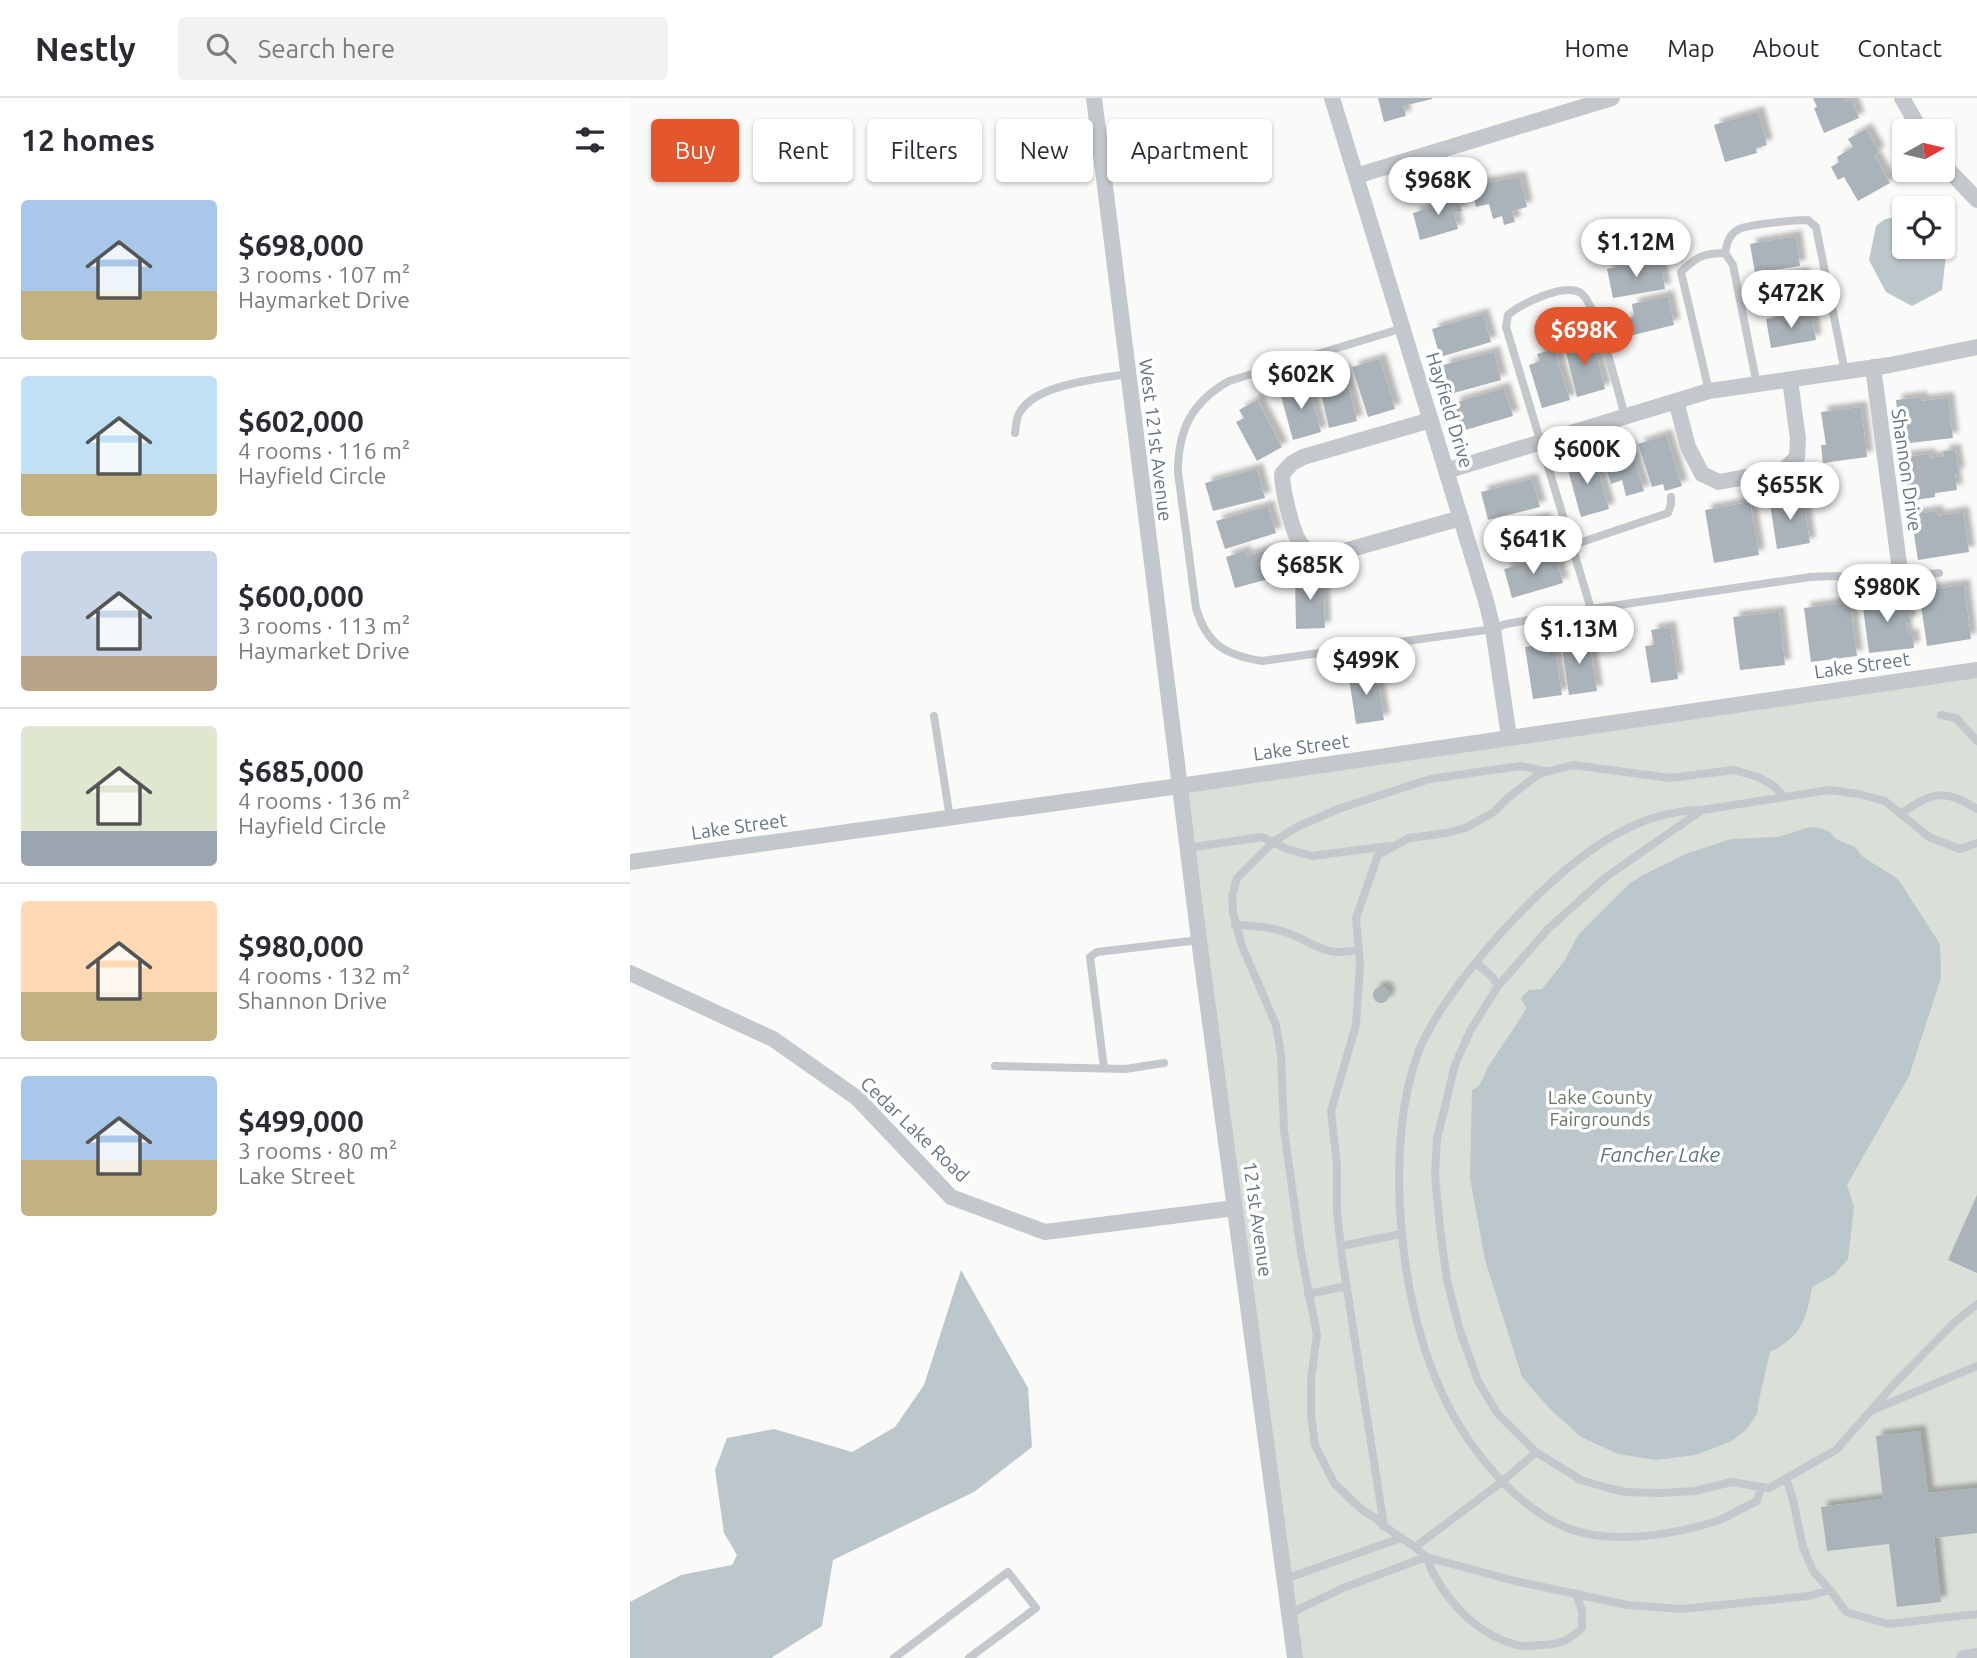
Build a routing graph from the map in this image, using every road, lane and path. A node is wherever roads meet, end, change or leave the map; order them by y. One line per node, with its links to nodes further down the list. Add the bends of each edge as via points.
1 (1094, 98): 14 (street, West 121st Avenue)
2 (1332, 98): 6 (street, Hayfield Drive)
3 (1612, 98): 6 (street)
4 (1902, 98): 5 (street)
5 (1914, 119)
6 (1356, 176): 10 (street, Hayfield Drive)
7 (1955, 177): 8 (street)
8 (1977, 200)
9 (1725, 253): 13 (lane, via 1728,239 1738,229 1797,220 1808,220 1816,227); 16 (lane, via 1733,265); 17 (lane, via 1694,258 1681,272)
10 (1403, 328): 20 (street, Hayfield Drive); 30 (lane, via 1229,381 1195,408 1178,452 1178,472 1200,624 1223,650 1262,661)
11 (1977, 347): 12 (street)
12 (1873, 367): 13 (street); 28 (street, Shannon Drive)
13 (1845, 372): 15 (street)
14 (1127, 374): 21 (lane, via 1057,387 1033,399 1019,412); 37 (street, West 121st Avenue)
15 (1790, 380): 16 (street); 18 (street, via 1797,457 1784,470 1719,482 1702,474 1688,447)
16 (1756, 385): 17 (street)
17 (1709, 391): 18 (street)
18 (1676, 401): 19 (street)
19 (1625, 416): 22 (street); 22 (lane, via 1584,295 1575,290 1550,293 1517,307 1508,315 1506,327)
20 (1431, 420): 23 (street, Hayfield Drive); 25 (street, via 1303,457 1282,474 1282,487 1300,543 1311,554 1323,557)
21 (1014, 433)
22 (1541, 441): 23 (street); 26 (lane)
23 (1446, 471): 25 (street, Hayfield Drive)
24 (1671, 497): 26 (lane, via 1668,513)
25 (1461, 518): 30 (street, Hayfield Drive)
26 (1573, 545): 29 (lane)
27 (1939, 573): 28 (lane)
28 (1900, 578): 29 (lane, via 1810,577)
29 (1591, 609): 30 (lane)
30 (1493, 629): 34 (street, Hayfield Drive)
31 (1977, 670): 34 (street, Lake Street)
32 (1941, 715): 35 (lane, via 1956,718)
33 (934, 716): 43 (lane)
34 (1509, 737): 37 (street, Lake Street)
35 (1977, 740)
36 (1549, 772): 38 (lane, via 1573,765 1670,778 1734,769 1758,776); 44 (lane, via 1520,766 1430,779 1338,809); 46 (lane, via 1539,774 1494,812 1465,828)
37 (1179, 786): 43 (street, Lake Street); 47 (street, 121st Avenue)
38 (1784, 797): 41 (lane); 42 (lane, via 1829,790 1859,794 1885,801)
39 (1977, 797): 40 (lane)
40 (1975, 807): 42 (lane, via 1950,795 1937,795 1924,798)
41 (1702, 810): 52 (lane, via 1652,818 1601,843 1534,899); 54 (lane, via 1606,877 1548,929)
42 (1902, 814): 45 (lane, via 1929,837 1960,849)
43 (950, 818): 48 (street, Lake Street)
44 (1273, 842): 46 (lane, via 1312,856); 47 (lane, via 1262,837); 49 (lane, via 1237,878 1232,896)
45 (1977, 843)
46 (1395, 845): 51 (lane, via 1378,855 1356,918)
47 (1187, 849): 50 (street, 121st Avenue)
48 (630, 862)
49 (1235, 925): 51 (lane, via 1259,925 1287,933 1325,951); 62 (lane, via 1276,1025 1284,1130)
50 (1199, 940): 57 (lane, via 1097,952 1090,957); 58 (street, 121st Avenue)
51 (1359, 949): 60 (lane, via 1356,1025 1331,1111)
52 (1478, 963): 54 (lane); 59 (lane, via 1437,1014 1409,1084 1401,1140)
53 (630, 973): 58 (street, Cedar Lake Road, via 773,1039 857,1098 951,1197 1045,1232)
54 (1497, 986): 66 (lane, via 1455,1065 1437,1139 1435,1175 1447,1280 1478,1381 1497,1413)
55 (1164, 1063): 57 (lane)
56 (995, 1066): 57 (lane)
57 (1104, 1068)
58 (1235, 1209): 74 (street, 121st Avenue)
59 (1401, 1234): 60 (lane); 68 (lane, via 1418,1327 1438,1386 1490,1469)
60 (1341, 1246): 61 (lane)
61 (1347, 1286): 62 (lane); 70 (lane)
62 (1308, 1294): 70 (lane, via 1317,1335 1311,1379 1315,1445 1334,1483)
63 (1977, 1304): 65 (lane)
64 (1977, 1366): 65 (lane)
65 (1869, 1412): 67 (lane, via 1836,1450)
66 (1536, 1452): 68 (lane); 69 (lane, via 1581,1480 1626,1492 1695,1491 1731,1482)
67 (1786, 1478): 69 (lane); 75 (lane, via 1803,1547 1813,1571)
68 (1503, 1481): 69 (lane, via 1518,1498 1567,1528 1608,1537 1680,1530 1718,1520 1757,1501); 72 (lane)
69 (1761, 1488)
70 (1384, 1527): 71 (lane)
71 (1401, 1538): 72 (lane); 74 (lane)
72 (1415, 1547): 73 (lane)
73 (1426, 1557): 76 (lane); 76 (lane, via 1452,1603 1490,1633 1518,1646 1570,1640 1582,1628); 77 (lane)
74 (1285, 1579): 77 (street, 121st Avenue)
75 (1830, 1590): 76 (lane, via 1682,1609 1627,1605); 78 (lane, via 1846,1612 1888,1624)
76 (1576, 1593)
77 (1289, 1614): 82 (street, 121st Avenue)
78 (1977, 1614)
79 (1977, 1656): 83 (street)
80 (894, 1658): 81 (lane, via 1008,1572 1036,1608)
81 (969, 1658)
82 (1295, 1658)
83 (1964, 1658)

